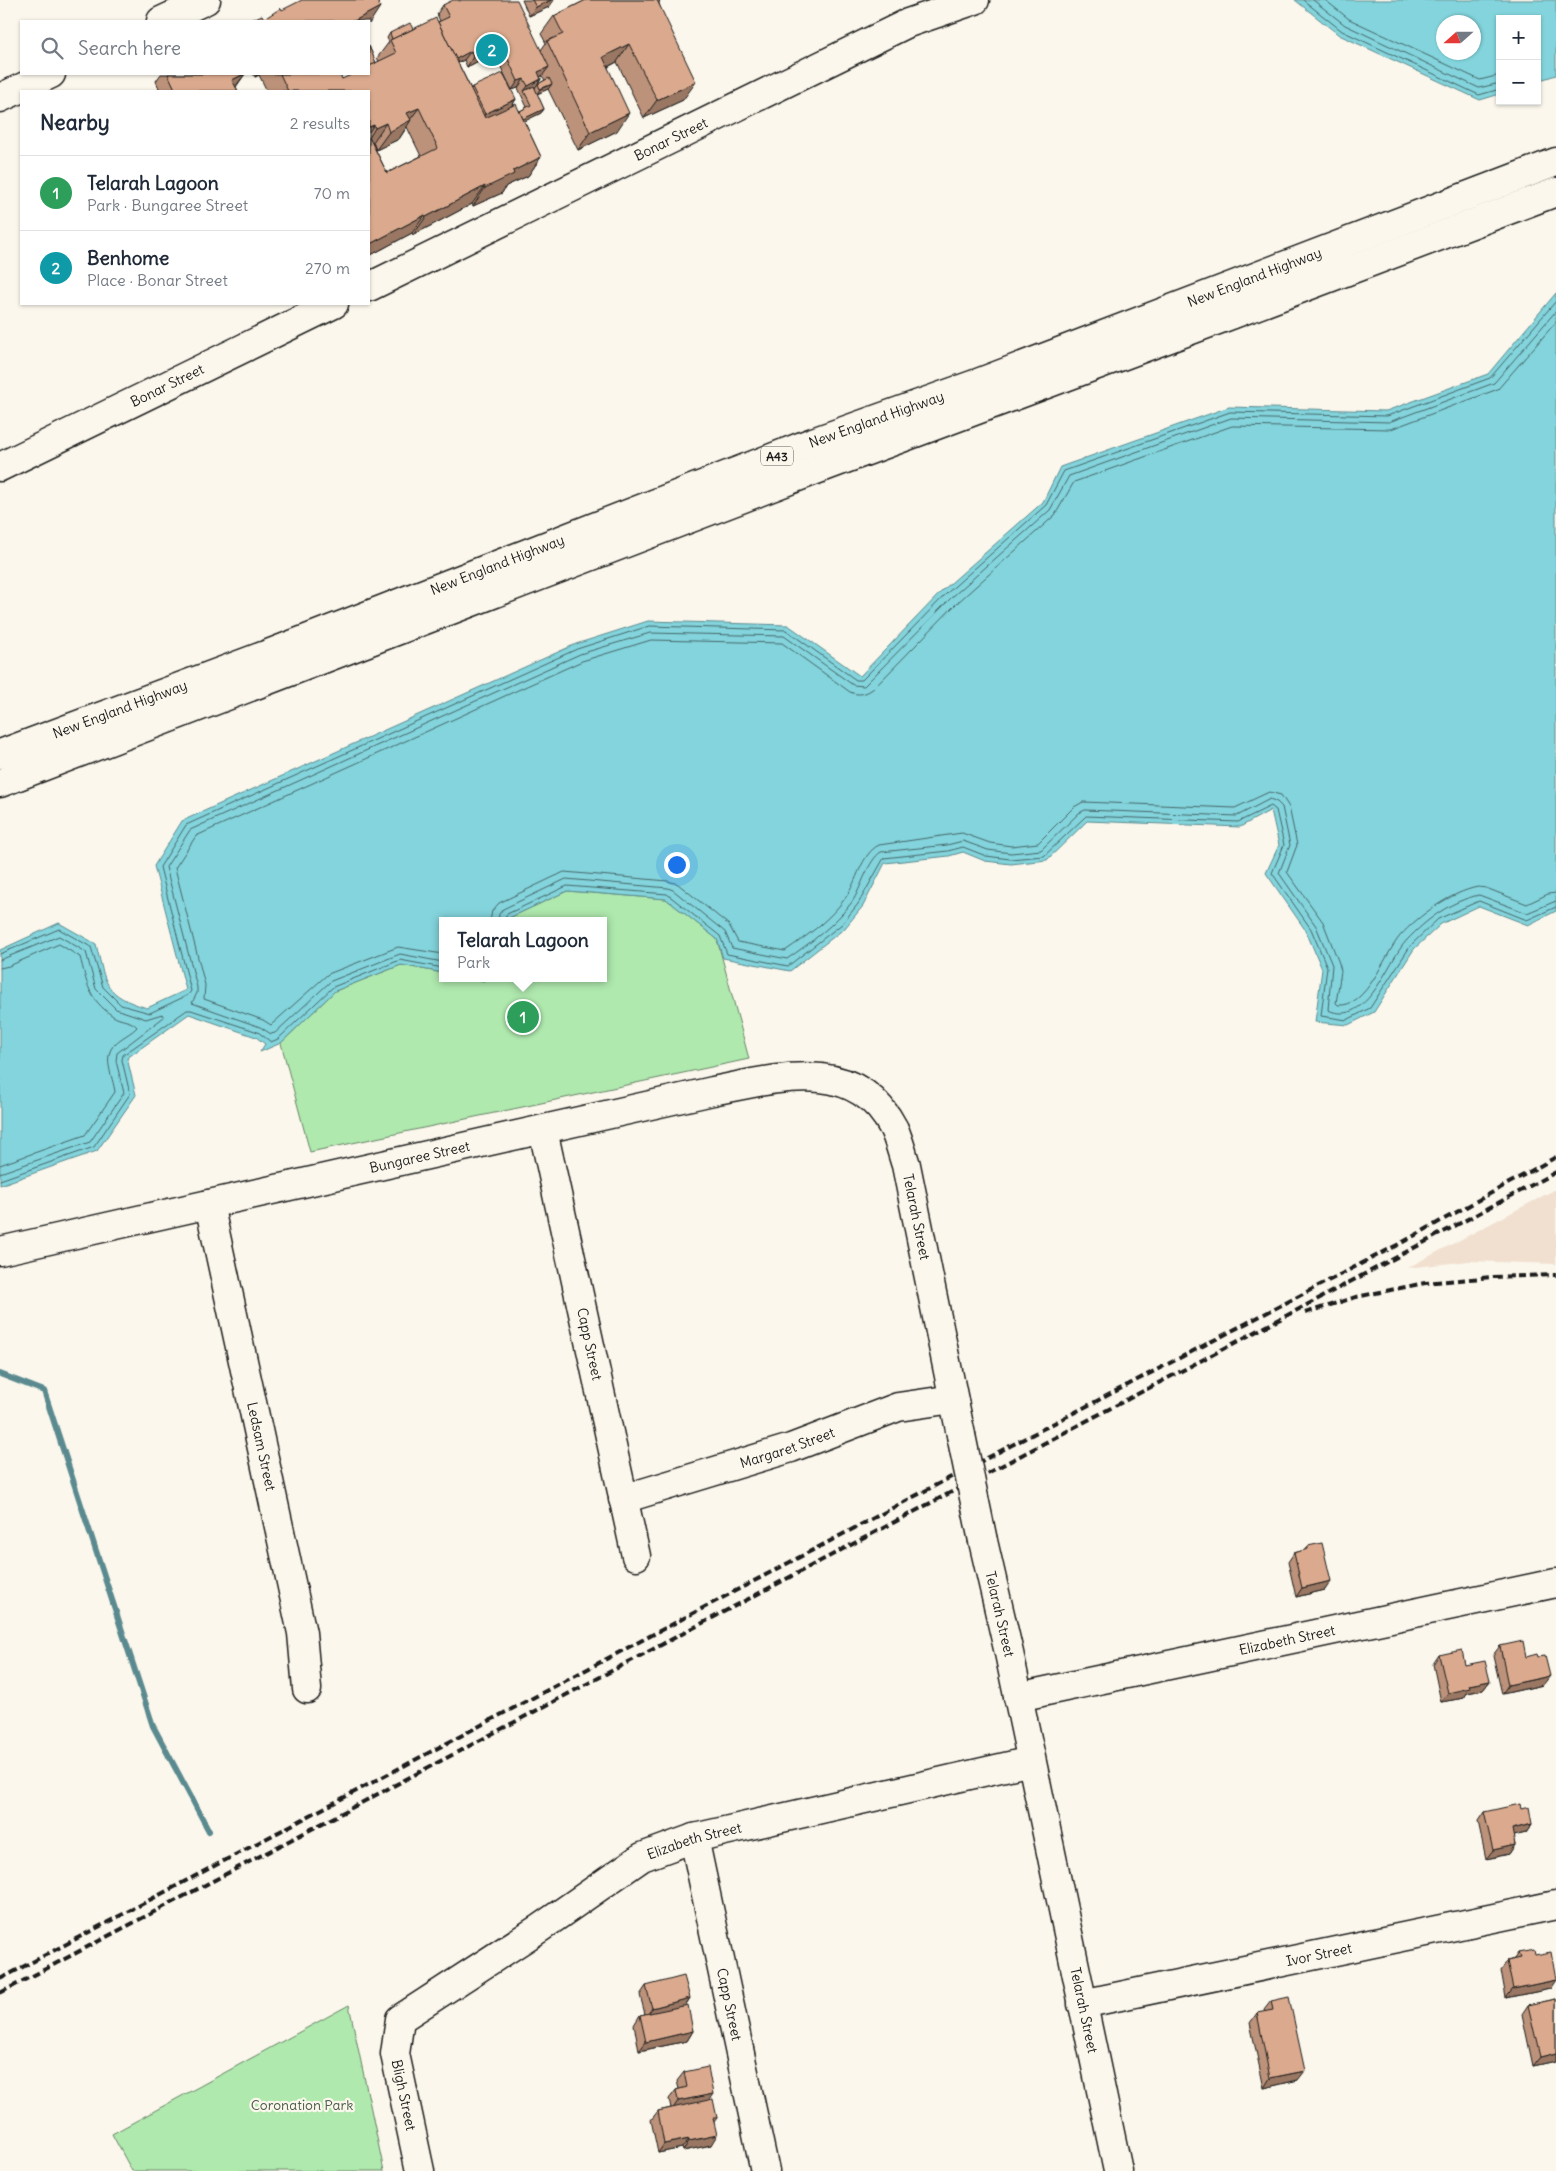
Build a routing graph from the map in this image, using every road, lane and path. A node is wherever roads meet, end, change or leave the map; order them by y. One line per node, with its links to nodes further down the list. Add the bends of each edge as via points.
1 (206, 0): 3 (main road)
2 (976, 0): 8 (main road, Bonar Street, via 908,23)
3 (163, 20)
4 (49, 75): 5 (main road)
5 (0, 98)
6 (1556, 162): 11 (main road, New England Highway / A43, via 975,384 810,443 268,654)
7 (1556, 192): 12 (main road, New England Highway / A43, via 807,473)
8 (370, 287)
9 (332, 305): 10 (main road, Bonar Street)
10 (0, 467)
11 (0, 754)
12 (0, 783)
13 (840, 1081): 14 (main road, Bungaree Street, via 789,1076); 17 (main road, Telarah Street, via 874,1101 894,1129 906,1165)
14 (543, 1130): 15 (main road, Bungaree Street); 18 (main road, Capp Street)
15 (209, 1204): 16 (main road, Bungaree Street); 21 (main road, Ledsam Street, via 302,1633)
16 (0, 1251)
17 (953, 1399): 18 (main road, Margaret Street, via 898,1407 790,1448); 22 (main road, Telarah Street, bridge)
18 (623, 1499): 19 (main road, Capp Street)
19 (636, 1556)
20 (1556, 1583): 22 (main road, Elizabeth Street)
21 (308, 1689)
22 (1018, 1697): 23 (main road, Telarah Street)
23 (1031, 1761): 24 (main road, Elizabeth Street); 26 (main road, Telarah Street)
24 (694, 1838): 27 (main road, Elizabeth Street, via 642,1857); 29 (main road, Capp Street)
25 (1556, 1905): 26 (main road, Ivor Street)
26 (1082, 2004): 30 (main road, Telarah Street)
27 (400, 2019): 28 (main road, Bligh Street, via 395,2054)
28 (420, 2171)
29 (765, 2171)
30 (1118, 2171)

